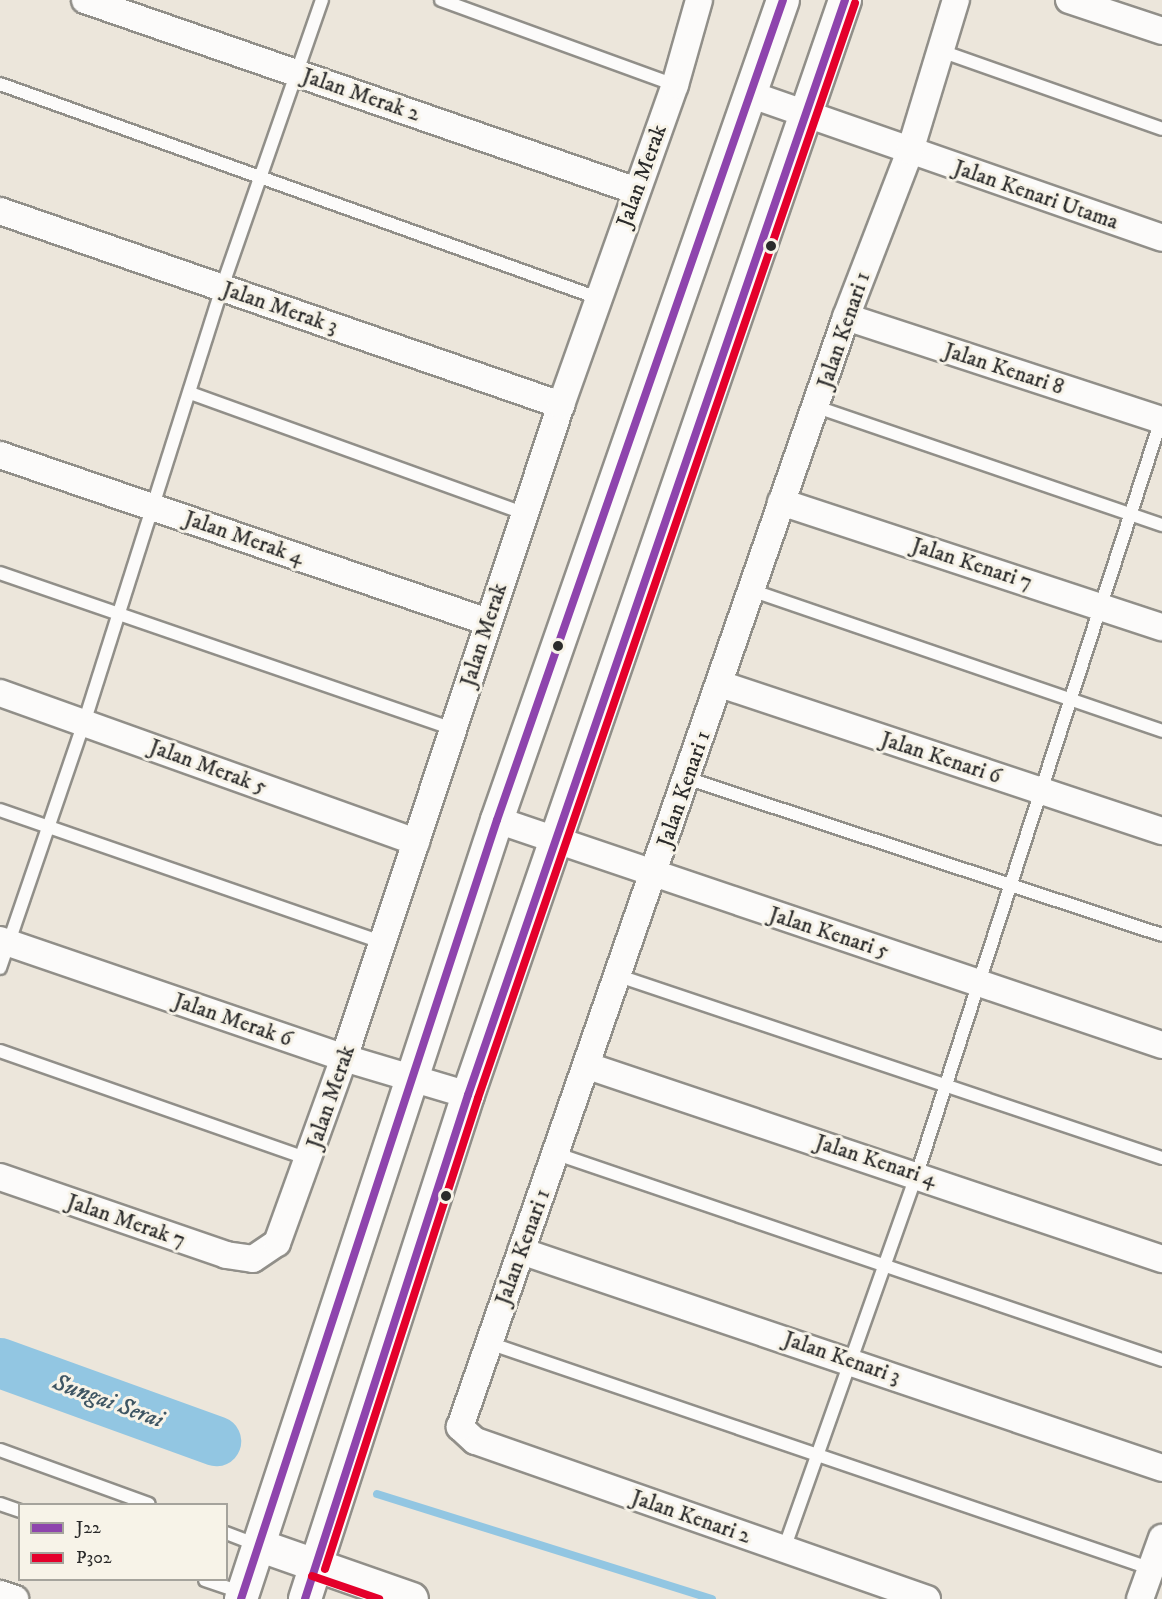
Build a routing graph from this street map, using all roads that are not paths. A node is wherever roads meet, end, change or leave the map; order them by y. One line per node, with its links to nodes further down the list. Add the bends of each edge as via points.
1 (85, 0): 11 (street, Jalan Merak 2)
2 (322, 0): 11 (lane)
3 (441, 0): 13 (lane)
4 (699, 0): 13 (street, Jalan Merak)
5 (782, 0): 14 (street)
6 (845, 0): 15 (street)
7 (956, 0): 10 (street, Jalan Kenari 1)
8 (1069, 0): 9 (street)
9 (1162, 31)
10 (941, 51): 16 (lane); 17 (street, Jalan Kenari 1)
11 (294, 72): 18 (lane); 19 (street, Jalan Merak 2)
12 (0, 84): 18 (lane)
13 (675, 85): 19 (street, Jalan Merak)
14 (752, 95): 15 (street, Jalan Kenari Utama); 50 (street)
15 (806, 114): 17 (street, Jalan Kenari Utama); 53 (street)
16 (1162, 129)
17 (910, 151): 21 (street, Jalan Kenari Utama); 24 (street, Jalan Kenari 1)
18 (259, 178): 22 (lane); 23 (lane)
19 (637, 191): 23 (street, Jalan Merak)
20 (0, 211): 22 (street, Jalan Merak 3)
21 (1162, 238)
22 (222, 287): 25 (lane); 26 (street, Jalan Merak 3)
23 (598, 298): 26 (street, Jalan Merak)
24 (846, 317): 27 (street, Jalan Kenari 1); 28 (street, Jalan Kenari 8)
25 (190, 393): 31 (lane); 32 (lane)
26 (561, 405): 32 (street, Jalan Merak)
27 (817, 407): 30 (street, Jalan Kenari 1); 33 (lane)
28 (1161, 420): 33 (lane)
29 (0, 455): 31 (street, Jalan Merak 4)
30 (781, 502): 36 (street, Jalan Kenari 1); 37 (street, Jalan Kenari 7)
31 (152, 507): 38 (lane); 39 (street, Jalan Merak 4)
32 (524, 513): 39 (street, Jalan Merak)
33 (1130, 514): 34 (lane); 37 (lane)
34 (1162, 525)
35 (0, 573): 38 (lane)
36 (751, 590): 41 (street, Jalan Kenari 1); 43 (lane)
37 (1100, 607): 40 (street, Jalan Kenari 7); 43 (lane)
38 (118, 614): 44 (lane); 45 (lane)
39 (488, 622): 45 (street, Jalan Merak)
40 (1162, 627)
41 (720, 684): 47 (street, Jalan Kenari 1); 48 (street, Jalan Kenari 6)
42 (0, 693): 44 (street, Jalan Merak 5)
43 (1071, 699): 46 (lane); 48 (lane)
44 (84, 723): 51 (lane); 54 (street, Jalan Merak 5)
45 (453, 729): 54 (street, Jalan Merak)
46 (1162, 731)
47 (687, 778): 55 (street, Jalan Kenari 1); 56 (lane)
48 (1042, 791): 52 (street, Jalan Kenari 6); 56 (lane)
49 (0, 810): 51 (lane)
50 (497, 820): 53 (street, Jalan Kenari 5); 67 (street)
51 (46, 826): 58 (lane); 59 (lane)
52 (1162, 831)
53 (556, 838): 55 (street, Jalan Kenari 5); 69 (street)
54 (416, 842): 59 (street, Jalan Merak)
55 (654, 876): 61 (street, Jalan Kenari 1); 62 (street, Jalan Kenari 5)
56 (1010, 885): 57 (lane); 62 (lane)
57 (1162, 935)
58 (4, 941): 60 (lane); 65 (street, Jalan Merak 6)
59 (383, 943): 65 (street, Jalan Merak)
60 (0, 968)
61 (619, 976): 66 (street, Jalan Kenari 1); 68 (lane)
62 (977, 982): 63 (street, Jalan Kenari 5); 68 (lane)
63 (1162, 1045)
64 (0, 1051): 71 (lane)
65 (344, 1058): 67 (street, Jalan Merak 6); 71 (street, Jalan Merak)
66 (588, 1066): 70 (street, Jalan Kenari 1); 73 (street, Jalan Kenari 4)
67 (411, 1076): 69 (street, Jalan Merak 6); 91 (street)
68 (945, 1085): 72 (lane); 73 (lane)
69 (468, 1095): 93 (street)
70 (557, 1154): 75 (street, Jalan Kenari 1); 78 (lane)
71 (309, 1158): 77 (street, Jalan Merak, via 277,1243)
72 (1162, 1158)
73 (917, 1174): 76 (street, Jalan Kenari 4); 78 (lane)
74 (0, 1177): 77 (street, Jalan Merak 7, via 226,1255)
75 (521, 1251): 79 (street, Jalan Kenari 1); 80 (street, Jalan Kenari 3)
76 (1162, 1258)
77 (253, 1259)
78 (885, 1266): 80 (lane); 81 (lane)
79 (489, 1343): 82 (street, Jalan Kenari 1); 84 (lane)
80 (851, 1360): 84 (lane); 85 (street, Jalan Kenari 3)
81 (1162, 1360)
82 (460, 1427): 92 (street, Jalan Kenari 2, via 475,1441)
83 (0, 1450): 86 (lane)
84 (818, 1455): 92 (lane); 94 (lane)
85 (1162, 1468)
86 (146, 1503)
87 (0, 1504): 88 (lane)
88 (18, 1510)
89 (228, 1534): 91 (lane)
90 (1162, 1538): 94 (street)
91 (258, 1545): 93 (street); 97 (street)
92 (784, 1549): 101 (street, Jalan Kenari 2)
93 (315, 1566): 99 (street); 100 (street)
94 (1152, 1569): 102 (street)
95 (208, 1581): 97 (lane)
96 (0, 1594): 98 (street)
97 (248, 1597)
98 (15, 1599)
99 (305, 1599)
100 (412, 1599)
101 (927, 1599)
102 (1140, 1599)

